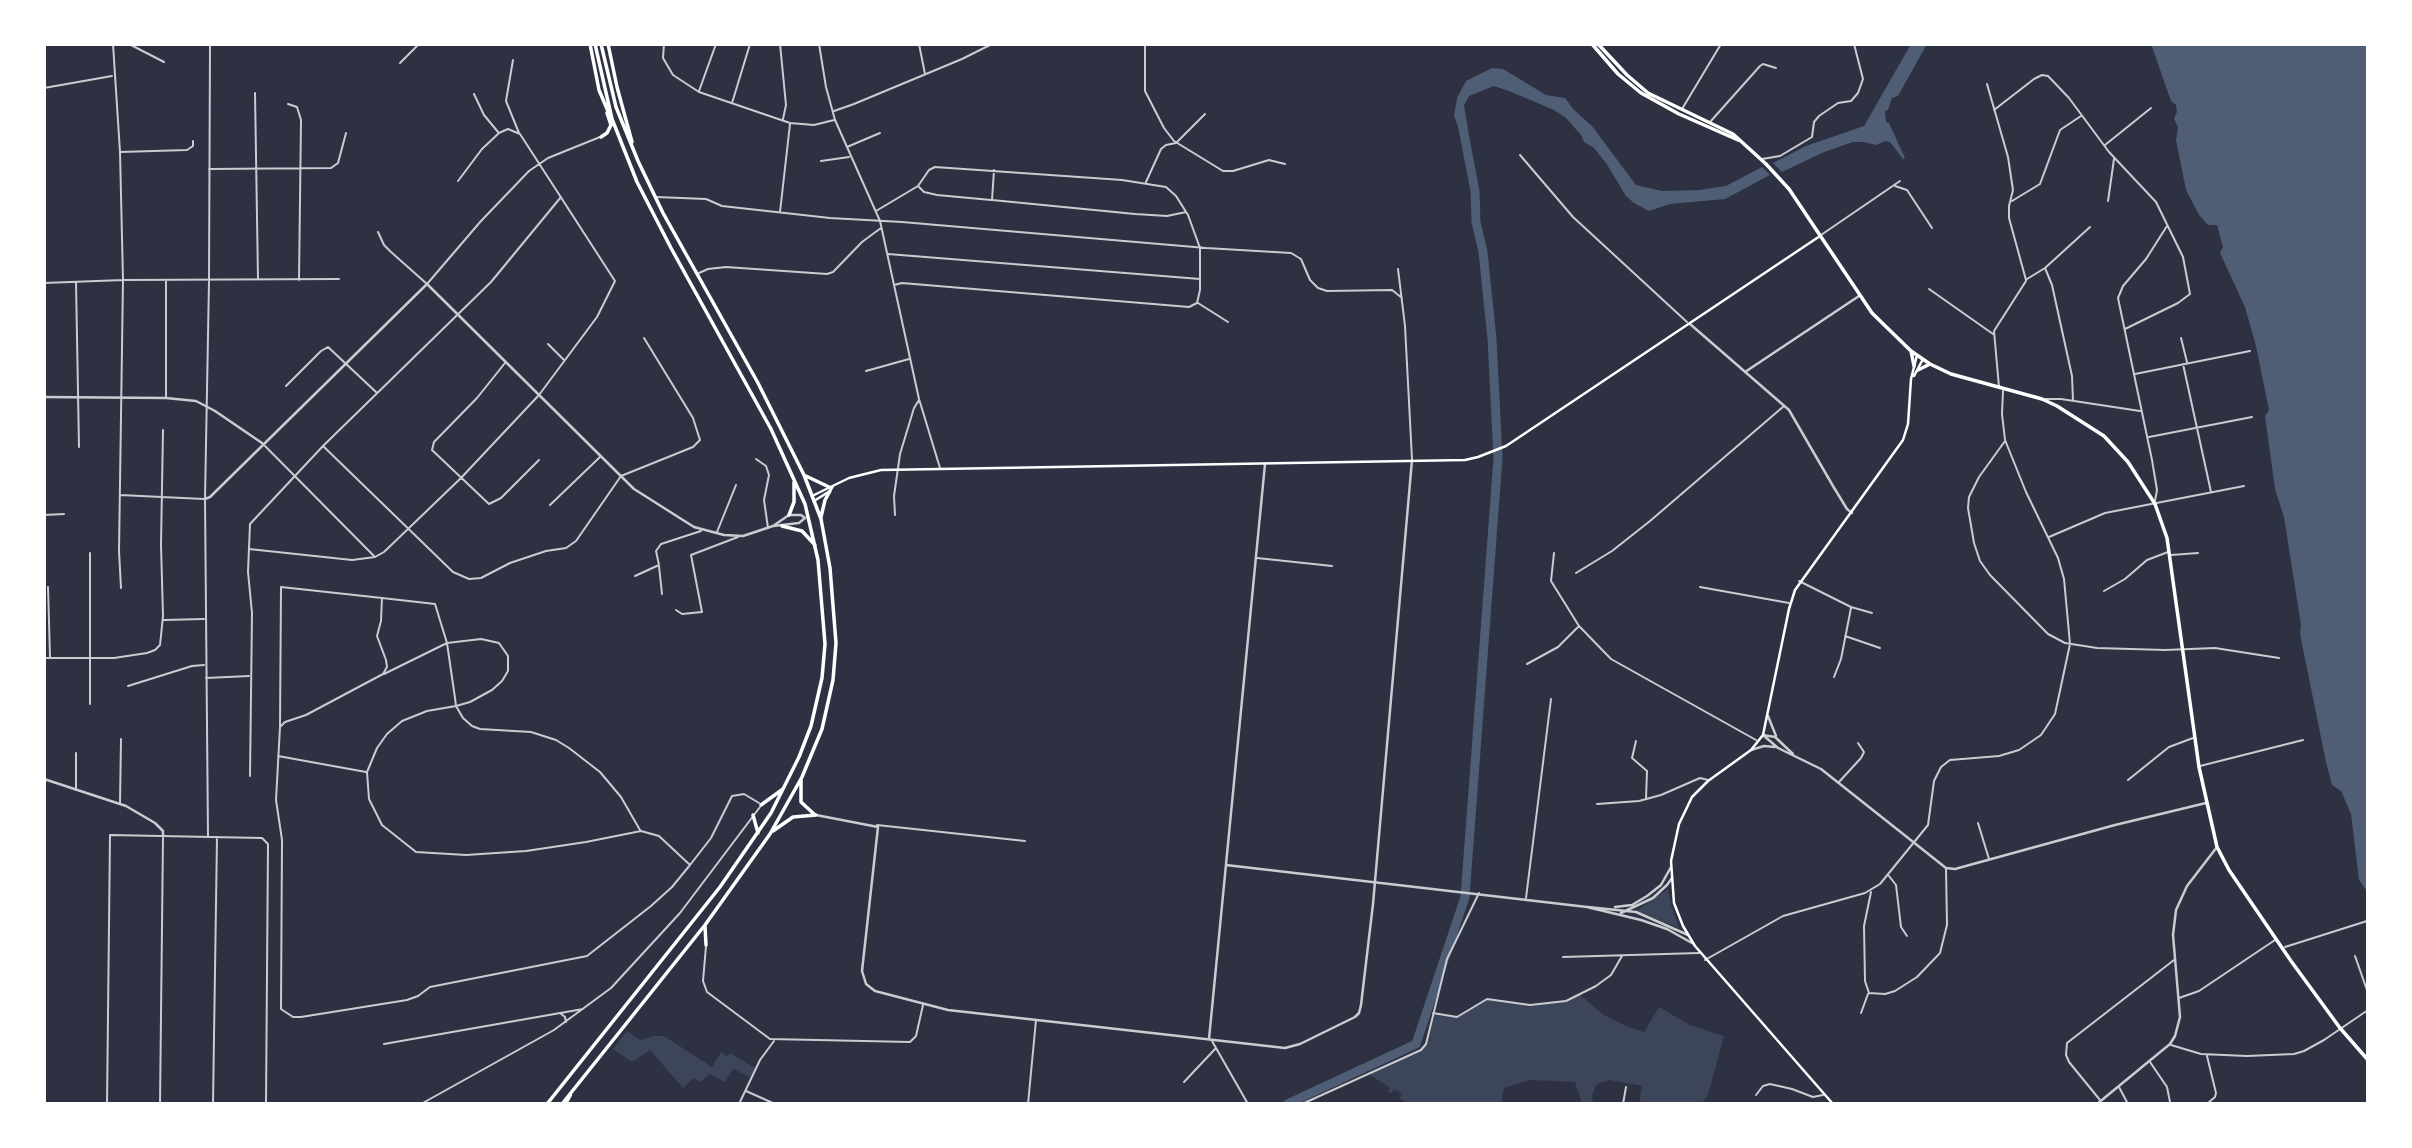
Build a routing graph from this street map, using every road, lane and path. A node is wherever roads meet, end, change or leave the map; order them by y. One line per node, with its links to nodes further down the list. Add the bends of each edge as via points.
1 (113, 44): 25 (street)
2 (129, 44): 21 (street)
3 (210, 44): 65 (street)
4 (419, 44): 22 (street)
5 (592, 44): 33 (main road)
6 (601, 44): 61 (main road, via 616,107)
7 (608, 44): 61 (main road)
8 (664, 44): 28 (street, via 663,58 673,75)
9 (716, 44): 28 (street)
10 (750, 44): 31 (street)
11 (780, 44): 41 (street, via 786,105)
12 (819, 44): 37 (street)
13 (919, 44): 24 (street)
14 (992, 44): 24 (street)
15 (1145, 44): 53 (street, via 1145,91)
16 (1592, 44): 52 (main road, via 1629,84 1654,102)
17 (1598, 44): 35 (main road, via 1637,84)
18 (1721, 44): 35 (street)
19 (1854, 44): 60 (street, via 1863,79 1858,93 1815,120 1812,137 1780,156)
20 (513, 60): 48 (street, via 506,101)
21 (164, 62)
22 (400, 63)
23 (1776, 68): 43 (street, via 1759,66)
24 (925, 75): 37 (street)
25 (113, 76): 27 (street); 56 (street)
26 (1986, 85): 36 (street)
27 (44, 88)
28 (699, 92): 31 (street)
29 (255, 93): 66 (street)
30 (474, 94): 47 (street)
31 (732, 103): 41 (street)
32 (288, 104): 67 (street, via 300,114)
33 (607, 108): 40 (main road); 45 (main road)
34 (2151, 108): 54 (street)
35 (1682, 110): 43 (main road)
36 (1994, 110): 39 (street, via 2045,75); 77 (street, via 2008,157)
37 (833, 111): 42 (street)
38 (1205, 114): 53 (street)
39 (2081, 116): 54 (street); 77 (street, via 2060,130 2040,184)
40 (612, 119): 45 (main road); 163 (main road, via 637,182)
41 (783, 120): 44 (street)
42 (835, 120): 44 (street, via 814,125); 55 (street)
43 (1710, 122): 52 (main road)
44 (790, 123): 80 (street)
45 (611, 125): 50 (main road)
46 (346, 133): 67 (street, via 335,166)
47 (499, 133): 48 (street, via 508,129); 69 (street)
48 (520, 134): 63 (street)
49 (880, 134): 55 (street)
50 (601, 137): 63 (street)
51 (193, 141): 56 (street, via 187,150)
52 (1740, 141): 60 (main road)
53 (1177, 143): 64 (street, via 1223,171 1269,160); 71 (street, via 1161,149)
54 (2104, 146): 59 (street)
55 (846, 148): 58 (street)
56 (120, 152): 96 (street)
57 (1520, 155): 112 (street, via 1573,217)
58 (850, 157): 62 (street); 79 (street)
59 (2114, 158): 78 (street); 83 (street, via 2150,194)
60 (1760, 159): 88 (main road, via 1789,189)
61 (638, 161): 75 (main road)
62 (821, 161)
63 (539, 163): 74 (street); 104 (street)
64 (1285, 164)
65 (209, 169): 66 (street); 102 (street)
66 (256, 169): 67 (street); 98 (street)
67 (300, 169): 99 (street)
68 (994, 170): 71 (street); 72 (street, via 935,167); 76 (street)
69 (458, 181)
70 (1900, 181): 73 (street)
71 (1146, 183): 81 (street, via 1166,187)
72 (918, 186): 76 (street, via 937,195); 79 (street)
73 (1894, 186): 86 (street, via 1907,190); 88 (street)
74 (561, 197): 110 (street); 124 (street, via 615,284)
75 (656, 197): 80 (street); 93 (main road)
76 (992, 200): 81 (street, via 1167,216)
77 (2012, 201): 100 (street, via 2010,218)
78 (2108, 201)
79 (876, 211): 82 (street)
80 (780, 212): 82 (street)
81 (1187, 212): 89 (street)
82 (880, 221): 85 (street); 89 (street)
83 (2167, 225): 113 (street, via 2119,292); 113 (street, via 2183,257 2190,294)
84 (2090, 227): 91 (street)
85 (882, 228): 90 (street); 93 (street, via 827,274 726,267)
86 (1933, 228)
87 (378, 232): 104 (street, via 384,245)
88 (1820, 236): 107 (main road); 112 (main road)
89 (1200, 248): 95 (street); 108 (street, via 1291,253 1301,258 1318,288 1392,290)
90 (887, 254): 95 (street); 105 (street)
91 (2045, 268): 100 (street); 142 (street, via 2072,376)
92 (1398, 269): 108 (street)
93 (697, 273): 161 (main road)
94 (339, 279): 99 (street)
95 (1201, 279): 109 (street)
96 (123, 280): 97 (street); 101 (street); 138 (street)
97 (166, 280): 102 (street); 139 (street)
98 (258, 280): 99 (street); 102 (street)
99 (299, 280)
100 (2026, 280): 114 (street)
101 (76, 281): 103 (street); 137 (street)
102 (209, 281): 144 (street)
103 (44, 283)
104 (427, 284): 110 (street); 125 (street)
105 (894, 285): 109 (street, via 1134,304 1189,307); 121 (street)
106 (1929, 289): 114 (street)
107 (1860, 296): 118 (main road, via 1883,326); 130 (street)
108 (1402, 299): 157 (street)
109 (1197, 303): 111 (street)
110 (459, 314): 123 (street); 134 (street)
111 (1228, 322)
112 (1689, 324): 130 (street); 157 (main road, via 1506,446 1465,460)
113 (2125, 329): 131 (street)
114 (1993, 335): 133 (street)
115 (644, 338): 162 (street, via 693,418 700,440)
116 (2180, 338): 126 (street)
117 (548, 344): 124 (street)
118 (1911, 351): 120 (main road); 128 (main road)
119 (2250, 351): 126 (street)
120 (1917, 355): 122 (main road); 128 (main road)
121 (910, 359): 129 (street); 141 (street)
122 (1923, 359): 127 (main road); 128 (main road)
123 (506, 361): 135 (street); 164 (street, via 432,445)
124 (565, 361): 135 (street)
125 (346, 362): 132 (street, via 325,348); 134 (street); 151 (street)
126 (2185, 363): 131 (street); 147 (street)
127 (1930, 364): 128 (main road); 133 (main road)
128 (1916, 368): 176 (main road, via 1903,440)
129 (866, 371)
130 (1745, 372): 143 (street)
131 (2134, 374): 145 (street)
132 (286, 386)
133 (2001, 389): 140 (main road); 150 (street)
134 (377, 393): 152 (street)
135 (540, 395): 154 (street); 164 (street)
136 (44, 397): 137 (street)
137 (77, 398): 138 (street); 153 (street)
138 (123, 398): 139 (street); 169 (street)
139 (166, 398): 144 (street)
140 (2042, 399): 142 (street); 174 (main road, via 2104,436 2128,462)
141 (919, 400): 159 (street); 180 (street, via 898,463)
142 (2073, 401): 145 (street)
143 (1785, 405): 176 (street); 200 (street, via 1650,521)
144 (207, 406): 151 (street); 172 (street)
145 (2141, 411): 149 (street)
146 (2252, 417): 147 (street)
147 (2198, 428): 149 (street); 168 (street)
148 (163, 430): 171 (street)
149 (2147, 437): 174 (street)
150 (2005, 440): 189 (street); 218 (street, via 1969,497 1978,554 1990,575 2039,626)
151 (263, 444): 160 (street); 172 (street)
152 (323, 446): 160 (street); 185 (street)
153 (79, 447)
154 (601, 456): 162 (street); 175 (street)
155 (756, 459): 184 (street, via 769,475 765,500)
156 (539, 460): 164 (street, via 492,504)
157 (1412, 460): 158 (main road); 285 (street)
158 (1265, 463): 159 (main road); 197 (street)
159 (940, 469): 167 (main road, via 881,470)
160 (294, 475): 191 (street, via 250,524); 196 (street)
161 (804, 475): 167 (main road); 170 (main road)
162 (621, 477): 185 (street, via 576,541 481,578 453,572); 186 (street, via 668,513)
163 (793, 477): 179 (main road, via 794,502); 190 (main road)
164 (461, 478): 185 (street)
165 (736, 485): 187 (street)
166 (2244, 486): 168 (street)
167 (831, 487): 170 (main road); 173 (main road); 181 (main road)
168 (2211, 493): 174 (street)
169 (120, 495): 171 (street); 205 (street)
170 (812, 496): 173 (main road)
171 (162, 497): 172 (street); 214 (street)
172 (205, 499): 213 (street)
173 (814, 501): 181 (main road)
174 (2155, 504): 189 (street, via 2094,516); 194 (main road)
175 (550, 505)
176 (1852, 513): 202 (main road)
177 (44, 514): 178 (street)
178 (64, 514)
179 (789, 515): 182 (street); 183 (street, via 805,518)
180 (895, 515)
181 (821, 519): 253 (main road, via 834,593 835,663 822,729)
182 (773, 526): 183 (street); 184 (street)
183 (782, 526): 190 (main road, via 802,531)
184 (768, 528): 188 (street)
185 (410, 529): 196 (street)
186 (702, 530): 187 (street); 198 (street, via 657,546)
187 (717, 533): 188 (street)
188 (743, 536): 211 (street, via 691,555 702,612 682,614)
189 (2048, 538): 218 (street, via 2064,579)
190 (816, 546): 258 (main road, via 825,629 822,678 811,726)
191 (249, 549): 196 (street, via 352,560); 228 (street)
192 (90, 553): 224 (street)
193 (1554, 553): 215 (street, via 1550,581)
194 (2170, 553): 195 (street); 206 (street, via 2147,560); 220 (main road)
195 (2198, 553)
196 (375, 557)
197 (1255, 558): 199 (street); 280 (street)
198 (659, 565): 201 (street); 207 (street)
199 (1332, 566)
200 (1576, 573)
201 (635, 576)
202 (1799, 582): 209 (main road); 210 (street)
203 (48, 587): 223 (street)
204 (1700, 587): 209 (street)
205 (121, 588)
206 (2104, 591)
207 (662, 594)
208 (382, 598): 217 (street, via 433,603); 227 (street, via 377,636 386,660); 236 (street, via 281,587)
209 (1790, 603): 235 (main road)
210 (1851, 607): 212 (street); 216 (street)
211 (676, 610)
212 (1871, 613)
213 (205, 619): 214 (street); 226 (street)
214 (163, 620): 224 (street, via 160,645 155,650)
215 (1579, 626): 225 (street, via 1558,647); 242 (street, via 1611,659)
216 (1845, 636): 219 (street); 229 (street)
217 (447, 643): 227 (street); 234 (street); 234 (street, via 494,640 508,656 508,671 497,686)
218 (2070, 644): 220 (street); 276 (street, via 2055,714 2041,735 2010,754 1958,759 1941,766 1934,781 1928,825)
219 (1880, 648)
220 (2181, 649): 221 (street, via 2228,649); 239 (main road)
221 (2279, 657)
222 (44, 658): 223 (street)
223 (50, 658): 224 (street)
224 (91, 658): 233 (street)
225 (1527, 664)
226 (205, 666): 230 (street); 231 (street)
227 (383, 674): 236 (street)
228 (250, 676): 230 (street); 252 (street)
229 (1834, 677)
230 (205, 678): 273 (street)
231 (128, 686)
232 (1551, 699): 288 (street)
233 (90, 704)
234 (456, 706): 251 (street, via 402,721 377,748); 269 (street, via 472,726 531,732 556,740 581,756 621,797)
235 (1768, 715): 237 (main road); 244 (street)
236 (280, 727): 249 (street)
237 (1763, 735): 242 (main road); 244 (street); 245 (street)
238 (121, 738): 262 (street)
239 (2194, 738): 250 (main road); 255 (street, via 2169,747)
240 (2303, 740): 250 (street)
241 (1636, 741): 260 (street, via 1632,758 1647,771)
242 (1758, 742): 246 (main road)
243 (1858, 743): 257 (street, via 1864,752)
244 (1782, 744): 248 (street)
245 (1778, 748): 246 (street); 248 (street)
246 (1751, 750): 256 (main road)
247 (76, 753): 259 (street)
248 (1793, 754): 257 (street)
249 (278, 756): 251 (street); 279 (street, via 276,800 282,840 279,1003 285,1014 293,1017 407,1000 430,987 587,956 651,906)
250 (2199, 766): 261 (main road)
251 (367, 772): 269 (street, via 369,799 382,825 416,852 526,851)
252 (250, 776)
253 (802, 777): 266 (main road, via 801,802); 271 (main road)
254 (44, 779): 259 (street)
255 (2128, 780)
256 (1708, 781): 260 (street, via 1700,778); 281 (main road, via 1683,813)
257 (1839, 782): 276 (street)
258 (785, 788): 264 (main road); 270 (main road)
259 (76, 790): 262 (street)
260 (1646, 800): 263 (street)
261 (2206, 803): 277 (main road); 278 (street)
262 (120, 804): 272 (street, via 155,823)
263 (1597, 804)
264 (761, 805): 265 (street); 279 (street, via 744,794 732,796 711,838)
265 (753, 815): 270 (main road); 312 (street, via 680,913 618,982)
266 (816, 815): 268 (street); 271 (main road, via 793,817)
267 (1978, 823): 278 (street)
268 (877, 825): 275 (street); 311 (street, via 863,977 871,989)
269 (641, 831): 279 (street, via 659,836)
270 (758, 834): 342 (main road)
271 (770, 834): 294 (main road)
272 (163, 836): 273 (street); 337 (street, via 110,835); 338 (street)
273 (208, 836): 274 (street)
274 (217, 836): 339 (street); 340 (street, via 262,838 268,844)
275 (1025, 841)
276 (1915, 844): 282 (street); 283 (street)
277 (2217, 847): 297 (main road); 306 (street, via 2180,900 2174,922)
278 (1989, 860): 282 (street)
279 (690, 864)
280 (1226, 865): 285 (street); 321 (street)
281 (1671, 867): 284 (main road); 290 (street, via 1661,885 1647,896 1632,905)
282 (1946, 868): 308 (street, via 1947,925 1940,953 1926,970 1900,988 1885,994)
283 (1888, 876): 286 (street); 296 (street, via 1896,885 1901,927)
284 (1672, 878): 291 (street, via 1653,898); 295 (main road, via 1674,903)
285 (1375, 882): 287 (street); 321 (street, via 1359,1013 1294,1047)
286 (1872, 890): 307 (street, via 1783,916); 308 (street, via 1864,926)
287 (1479, 893): 288 (street); 315 (street, via 1447,959)
288 (1526, 899): 289 (street)
289 (1587, 907): 290 (street); 292 (street)
290 (1608, 908): 291 (street)
291 (1630, 911): 292 (street); 295 (street)
292 (1618, 914): 299 (street)
293 (2367, 920): 301 (street)
294 (705, 925): 298 (main road); 300 (main road)
295 (1688, 935): 299 (main road)
296 (1908, 936)
297 (2276, 939): 301 (main road); 310 (street, via 2199,991)
298 (692, 940): 300 (main road); 343 (main road)
299 (1692, 943): 302 (main road)
300 (706, 945): 320 (street, via 707,992)
301 (2282, 949): 319 (main road)
302 (1699, 953): 303 (street); 307 (main road)
303 (1622, 956): 305 (street); 315 (street, via 1611,975 1566,1001 1530,1005 1487,999 1457,1017)
304 (2355, 956): 309 (street)
305 (1563, 957)
306 (2175, 959): 310 (street); 334 (street, via 2067,1043 2069,1062)
307 (1706, 960): 332 (main road)
308 (1869, 993): 316 (street)
309 (2368, 993)
310 (2179, 998): 323 (street, via 2179,1024)
311 (923, 1005): 317 (street); 320 (street, via 916,1036 910,1042)
312 (586, 1008): 314 (street); 318 (street)
313 (2368, 1010): 319 (street)
314 (559, 1012): 318 (street); 322 (street)
315 (1433, 1013): 348 (street, via 1421,1050)
316 (1861, 1013)
317 (1036, 1019): 321 (street); 346 (street)
318 (566, 1022): 341 (street)
319 (2340, 1028): 325 (street, via 2294,1054); 326 (main road)
320 (775, 1040): 331 (street)
321 (1210, 1040): 324 (street)
322 (384, 1044)
323 (2170, 1044): 325 (street); 327 (street)
324 (1216, 1048): 328 (street); 347 (street)
325 (2207, 1055): 336 (street, via 2216,1093)
326 (2368, 1060)
327 (2149, 1061): 330 (street); 335 (street, via 2167,1087)
328 (1184, 1082)
329 (1626, 1087): 349 (street)
330 (2119, 1087): 334 (street); 352 (street)
331 (745, 1090): 344 (street); 345 (street)
332 (1824, 1094): 333 (street, via 1813,1097 1770,1084); 350 (main road)
333 (1756, 1095)
334 (2101, 1101): 351 (street)
335 (2170, 1102)
336 (2208, 1102)
337 (107, 1104)
338 (160, 1104)
339 (213, 1104)
340 (267, 1104)
341 (421, 1104)
342 (547, 1104)
343 (564, 1104)
344 (739, 1104)
345 (775, 1104)
346 (1028, 1104)
347 (1248, 1104)
348 (1302, 1104)
349 (1623, 1104)
350 (1833, 1104)
351 (2097, 1104)
352 (2128, 1104)

